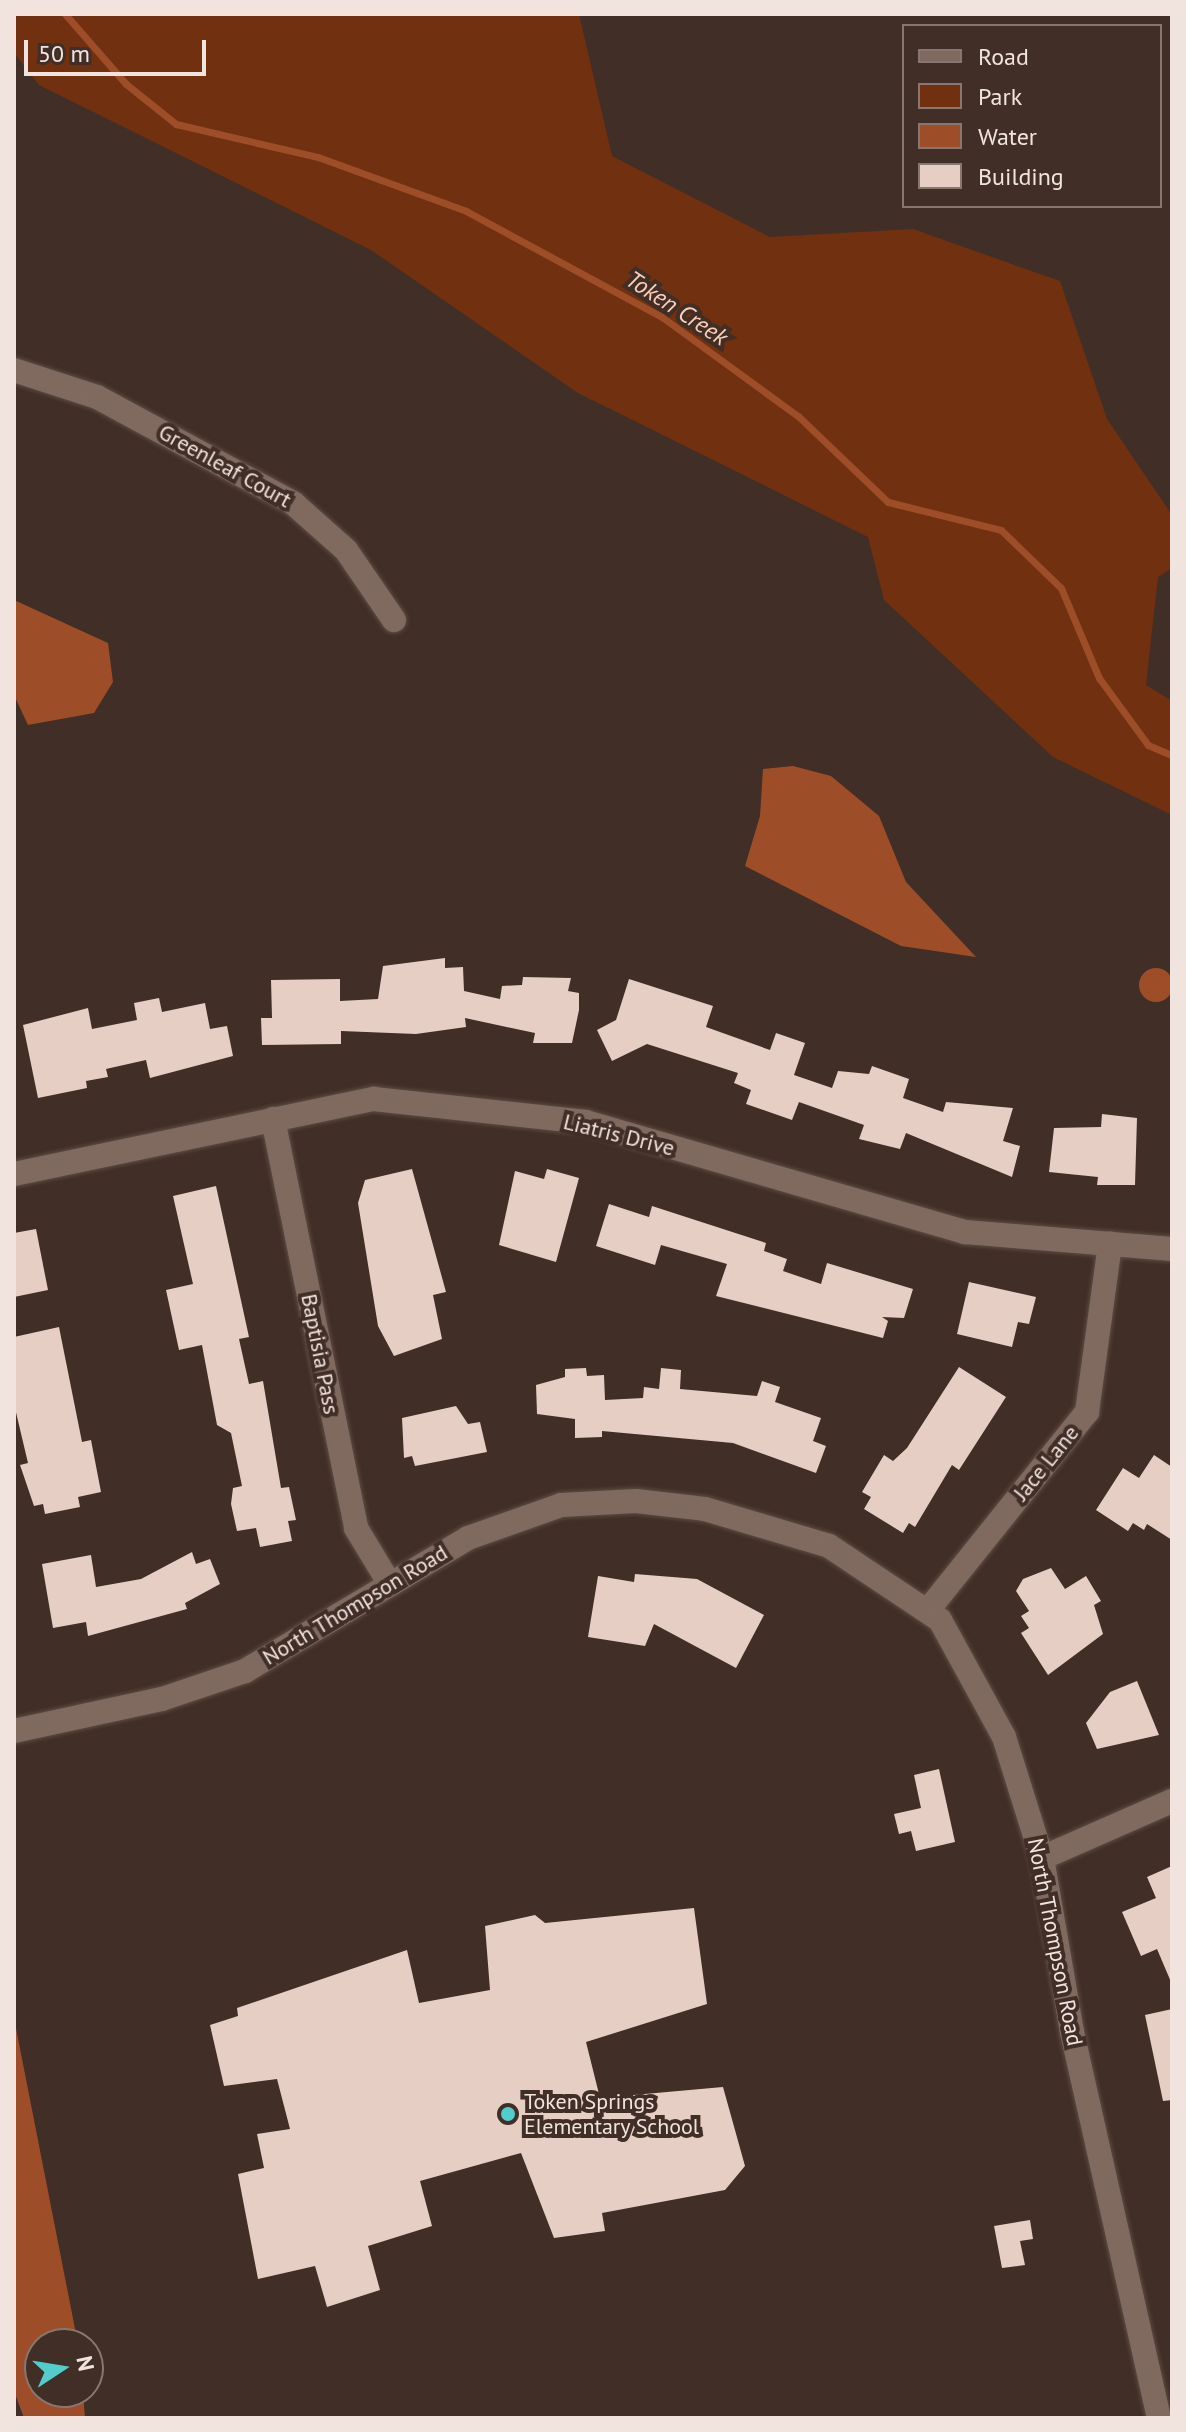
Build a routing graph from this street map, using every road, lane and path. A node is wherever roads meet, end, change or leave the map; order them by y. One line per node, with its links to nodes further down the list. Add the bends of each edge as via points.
1 (14, 370): 2 (street, Greenleaf Court, via 97,397 293,503 346,550)
2 (394, 620)
3 (273, 1119): 4 (street, Liatris Drive); 5 (street, Liatris Drive, via 374,1099 586,1122 965,1232); 7 (street, Baptisia Pass, via 356,1528)
4 (14, 1174)
5 (1110, 1244): 6 (street, Liatris Drive); 8 (street, Jace Lane, via 1087,1412)
6 (1172, 1249)
7 (388, 1581): 8 (street, North Thompson Road, via 510,1519 561,1505 636,1501 761,1520 829,1546); 9 (street, North Thompson Road, via 232,1677)
8 (929, 1609): 11 (street, North Thompson Road, via 967,1660 1004,1737)
9 (14, 1731)
10 (1172, 1801): 11 (street)
11 (1042, 1858): 12 (street, North Thompson Road, via 1072,2032)
12 (1159, 2418)

